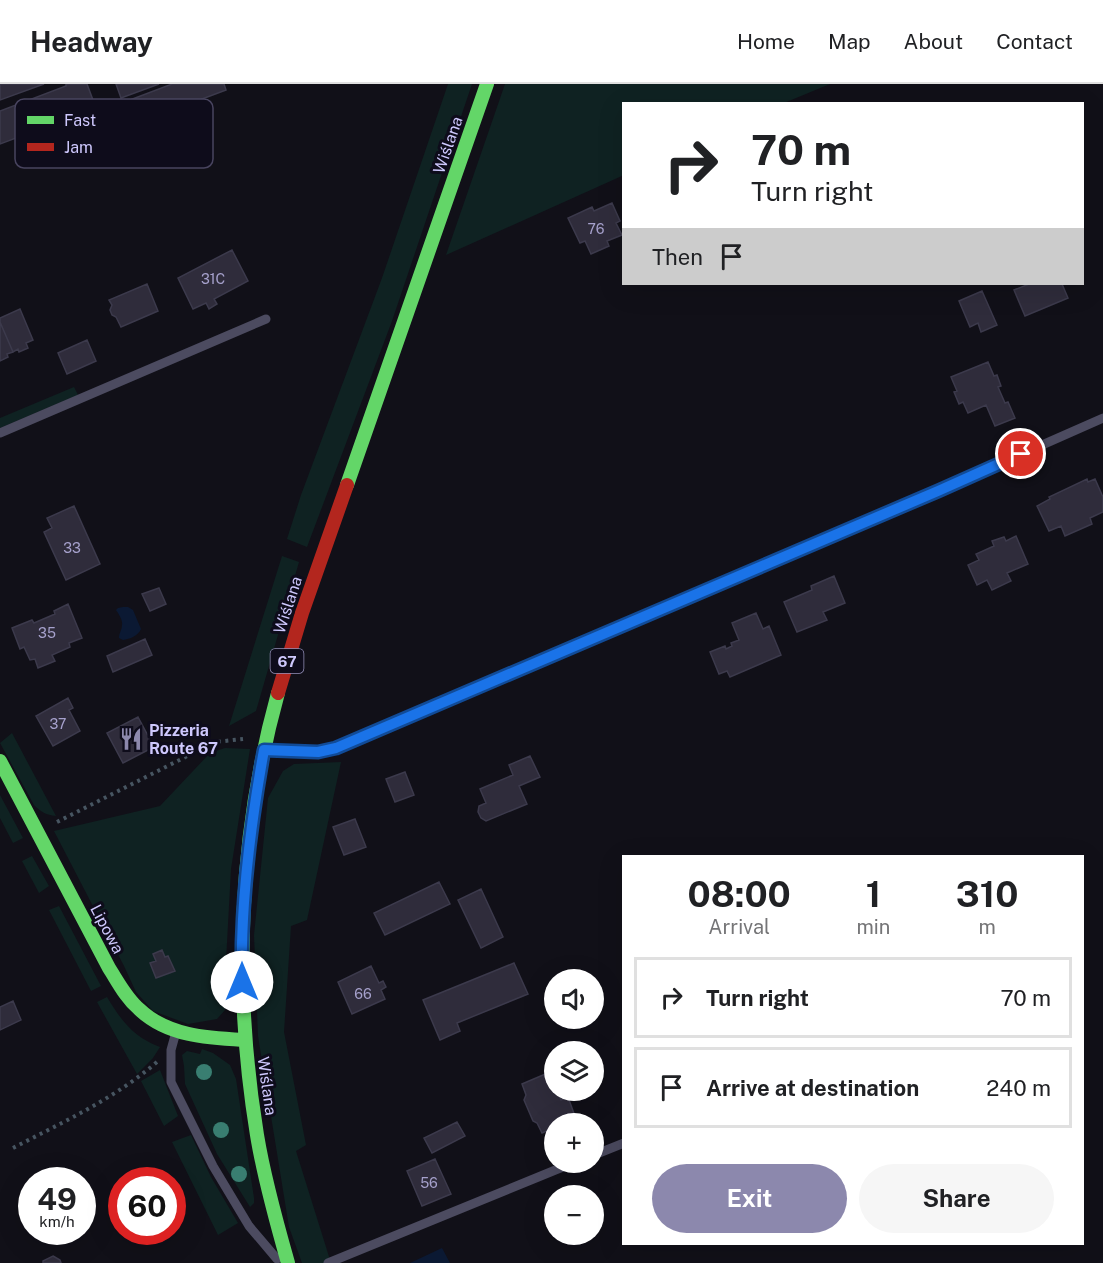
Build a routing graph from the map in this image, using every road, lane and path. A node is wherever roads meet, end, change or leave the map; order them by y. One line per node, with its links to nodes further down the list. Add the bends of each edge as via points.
1 (487, 84): 5 (main road, Wiślana / 67, via 302,613)
2 (266, 320): 4 (lane)
3 (1103, 418): 5 (lane, via 336,748 318,752)
4 (0, 433)
5 (266, 745): 7 (path, via 243,739 215,742); 9 (main road, Wiślana / 67, via 252,819 244,899)
6 (0, 761): 7 (main road, Lipowa)
7 (37, 831): 8 (main road, Lipowa, via 127,997 155,1021)
8 (176, 1032): 9 (main road, Lipowa); 10 (lane)
9 (244, 1040): 16 (main road, Wiślana / 67, via 257,1138)
10 (171, 1050): 12 (path, via 139,1078 101,1102); 15 (lane, via 171,1082 213,1166 249,1226)
11 (622, 1144): 13 (lane)
12 (13, 1148)
13 (604, 1151)
14 (548, 1173): 17 (lane)
15 (280, 1263)
16 (288, 1263)
17 (328, 1263)

